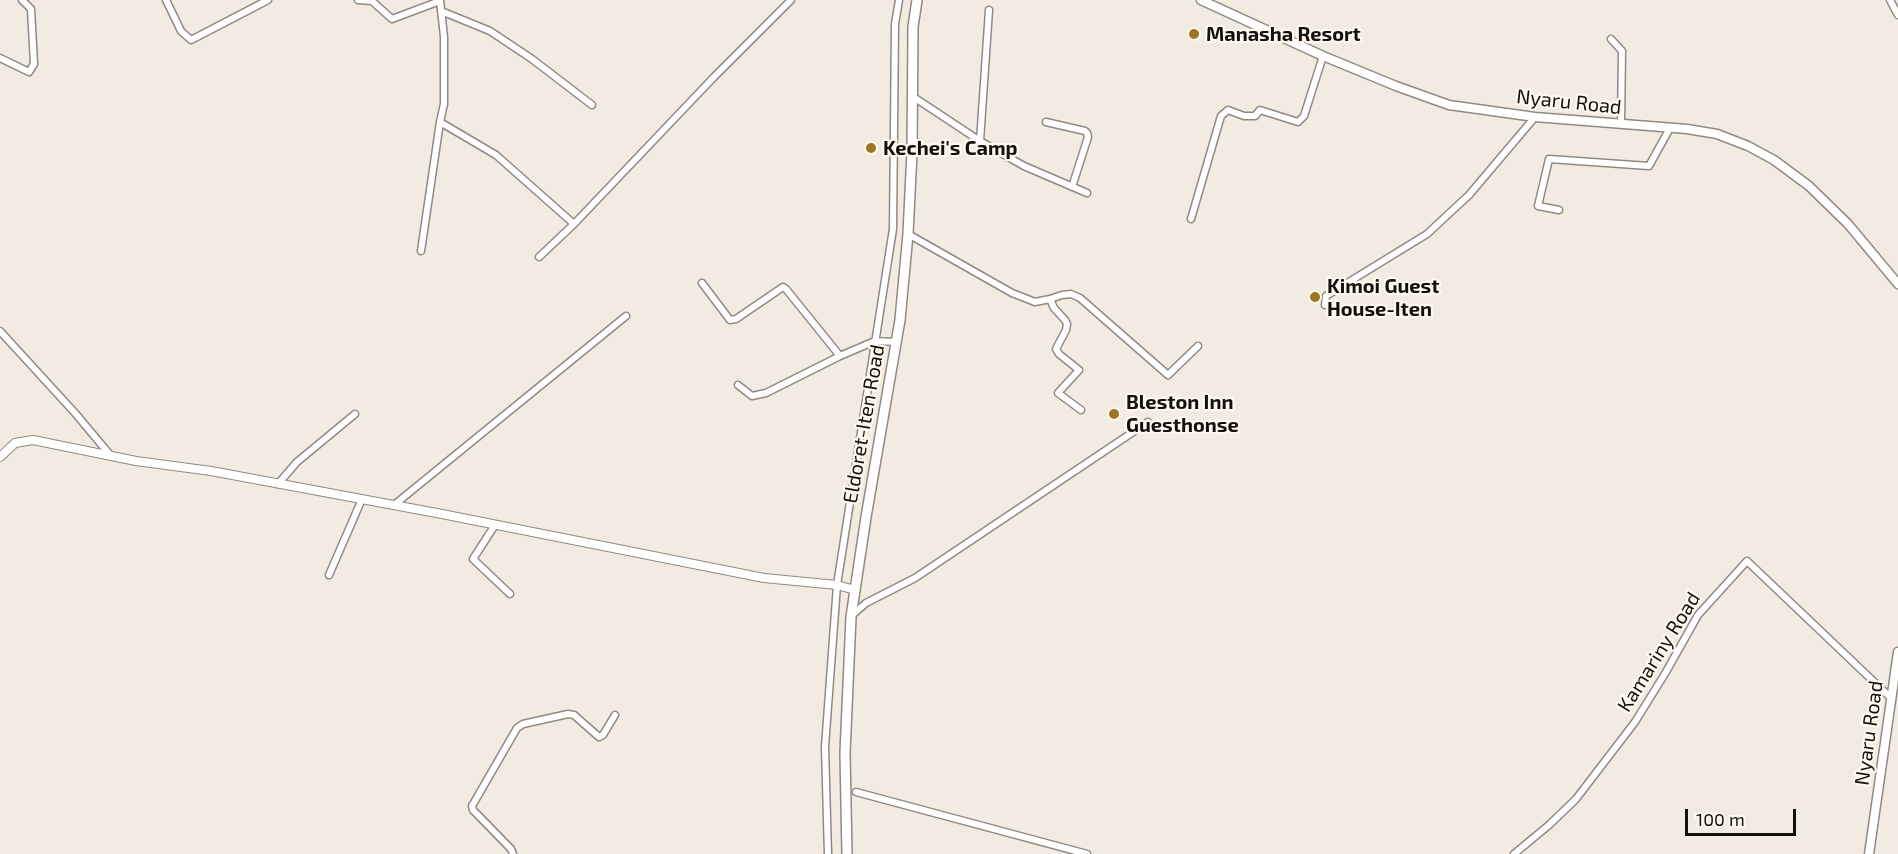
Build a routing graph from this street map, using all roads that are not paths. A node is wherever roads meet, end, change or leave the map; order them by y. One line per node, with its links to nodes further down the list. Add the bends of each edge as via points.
1 (22, 0): 16 (street, via 32,9 34,63 29,72)
2 (166, 0): 3 (street, via 181,32 191,40)
3 (268, 0)
4 (358, 0): 5 (street, via 372,1 392,19)
5 (440, 0): 11 (street)
6 (791, 0): 29 (street)
7 (898, 0): 39 (street, via 893,229)
8 (917, 0): 17 (main road, Eldoret-Iten Road)
9 (1201, 0): 15 (main road, Nyaru Road)
10 (1890, 0): 13 (street)
11 (441, 10): 18 (street, via 490,31); 20 (street, via 444,104)
12 (989, 10): 24 (street)
13 (1898, 15)
14 (1611, 39): 22 (street, via 1622,51)
15 (1323, 56): 19 (main road, Nyaru Road, via 1449,105); 28 (street, via 1304,116 1298,122 1260,110 1255,116 1228,110 1221,116)
16 (0, 58)
17 (912, 95): 24 (street); 30 (main road, Eldoret-Iten Road)
18 (592, 105)
19 (1535, 117): 22 (main road, Nyaru Road); 36 (street, via 1469,195 1427,234 1326,296)
20 (440, 122): 29 (street, via 496,155); 31 (street)
21 (1046, 122): 25 (street, via 1088,133)
22 (1621, 124): 23 (main road, Nyaru Road)
23 (1670, 128): 27 (street, via 1649,166 1549,159 1538,206); 34 (main road, Nyaru Road, via 1717,134 1774,160 1809,186 1848,224)
24 (980, 141): 25 (street)
25 (1072, 187): 26 (street)
26 (1087, 193)
27 (1559, 210)
28 (1191, 219)
29 (574, 224): 32 (street)
30 (908, 234): 35 (street, via 1012,293 1035,302); 40 (main road, Eldoret-Iten Road)
31 (421, 251)
32 (539, 257)
33 (702, 283): 42 (street, via 730,320 783,287)
34 (1898, 284)
35 (1050, 299): 41 (street, via 1071,294 1080,298 1168,375); 44 (street, via 1067,324 1056,349 1079,370 1058,393)
36 (1325, 305)
37 (626, 316): 51 (street)
38 (0, 331): 47 (street)
39 (875, 341): 40 (street); 42 (street); 54 (street)
40 (896, 342): 55 (main road, Eldoret-Iten Road)
41 (1197, 346)
42 (840, 356): 43 (street, via 766,393 752,396)
43 (738, 385)
44 (1081, 410)
45 (355, 414): 49 (street, via 297,462)
46 (1148, 422): 57 (street, via 915,578 866,603)
47 (111, 456): 48 (street, via 33,440 15,443); 49 (street)
48 (0, 457)
49 (278, 484): 50 (street)
50 (362, 499): 51 (street); 53 (street)
51 (394, 505): 52 (street)
52 (495, 525): 54 (street, via 764,578); 56 (street, via 472,559)
53 (329, 575)
54 (837, 585): 55 (street); 63 (street, via 825,747)
55 (855, 590): 57 (main road, Eldoret-Iten Road)
56 (510, 594)
57 (851, 617): 64 (main road, Eldoret-Iten Road, via 845,753)
58 (1898, 652): 59 (main road, Nyaru Road)
59 (1891, 698): 66 (street, Kamariny Road, via 1747,561 1698,615 1635,722 1576,799); 67 (main road, Nyaru Road)
60 (615, 715): 62 (street, via 599,737 568,714 517,728 472,806)
61 (856, 792): 65 (street)
62 (513, 854)
63 (828, 854)
64 (847, 854)
65 (1087, 854)
66 (1514, 854)
67 (1869, 854)

